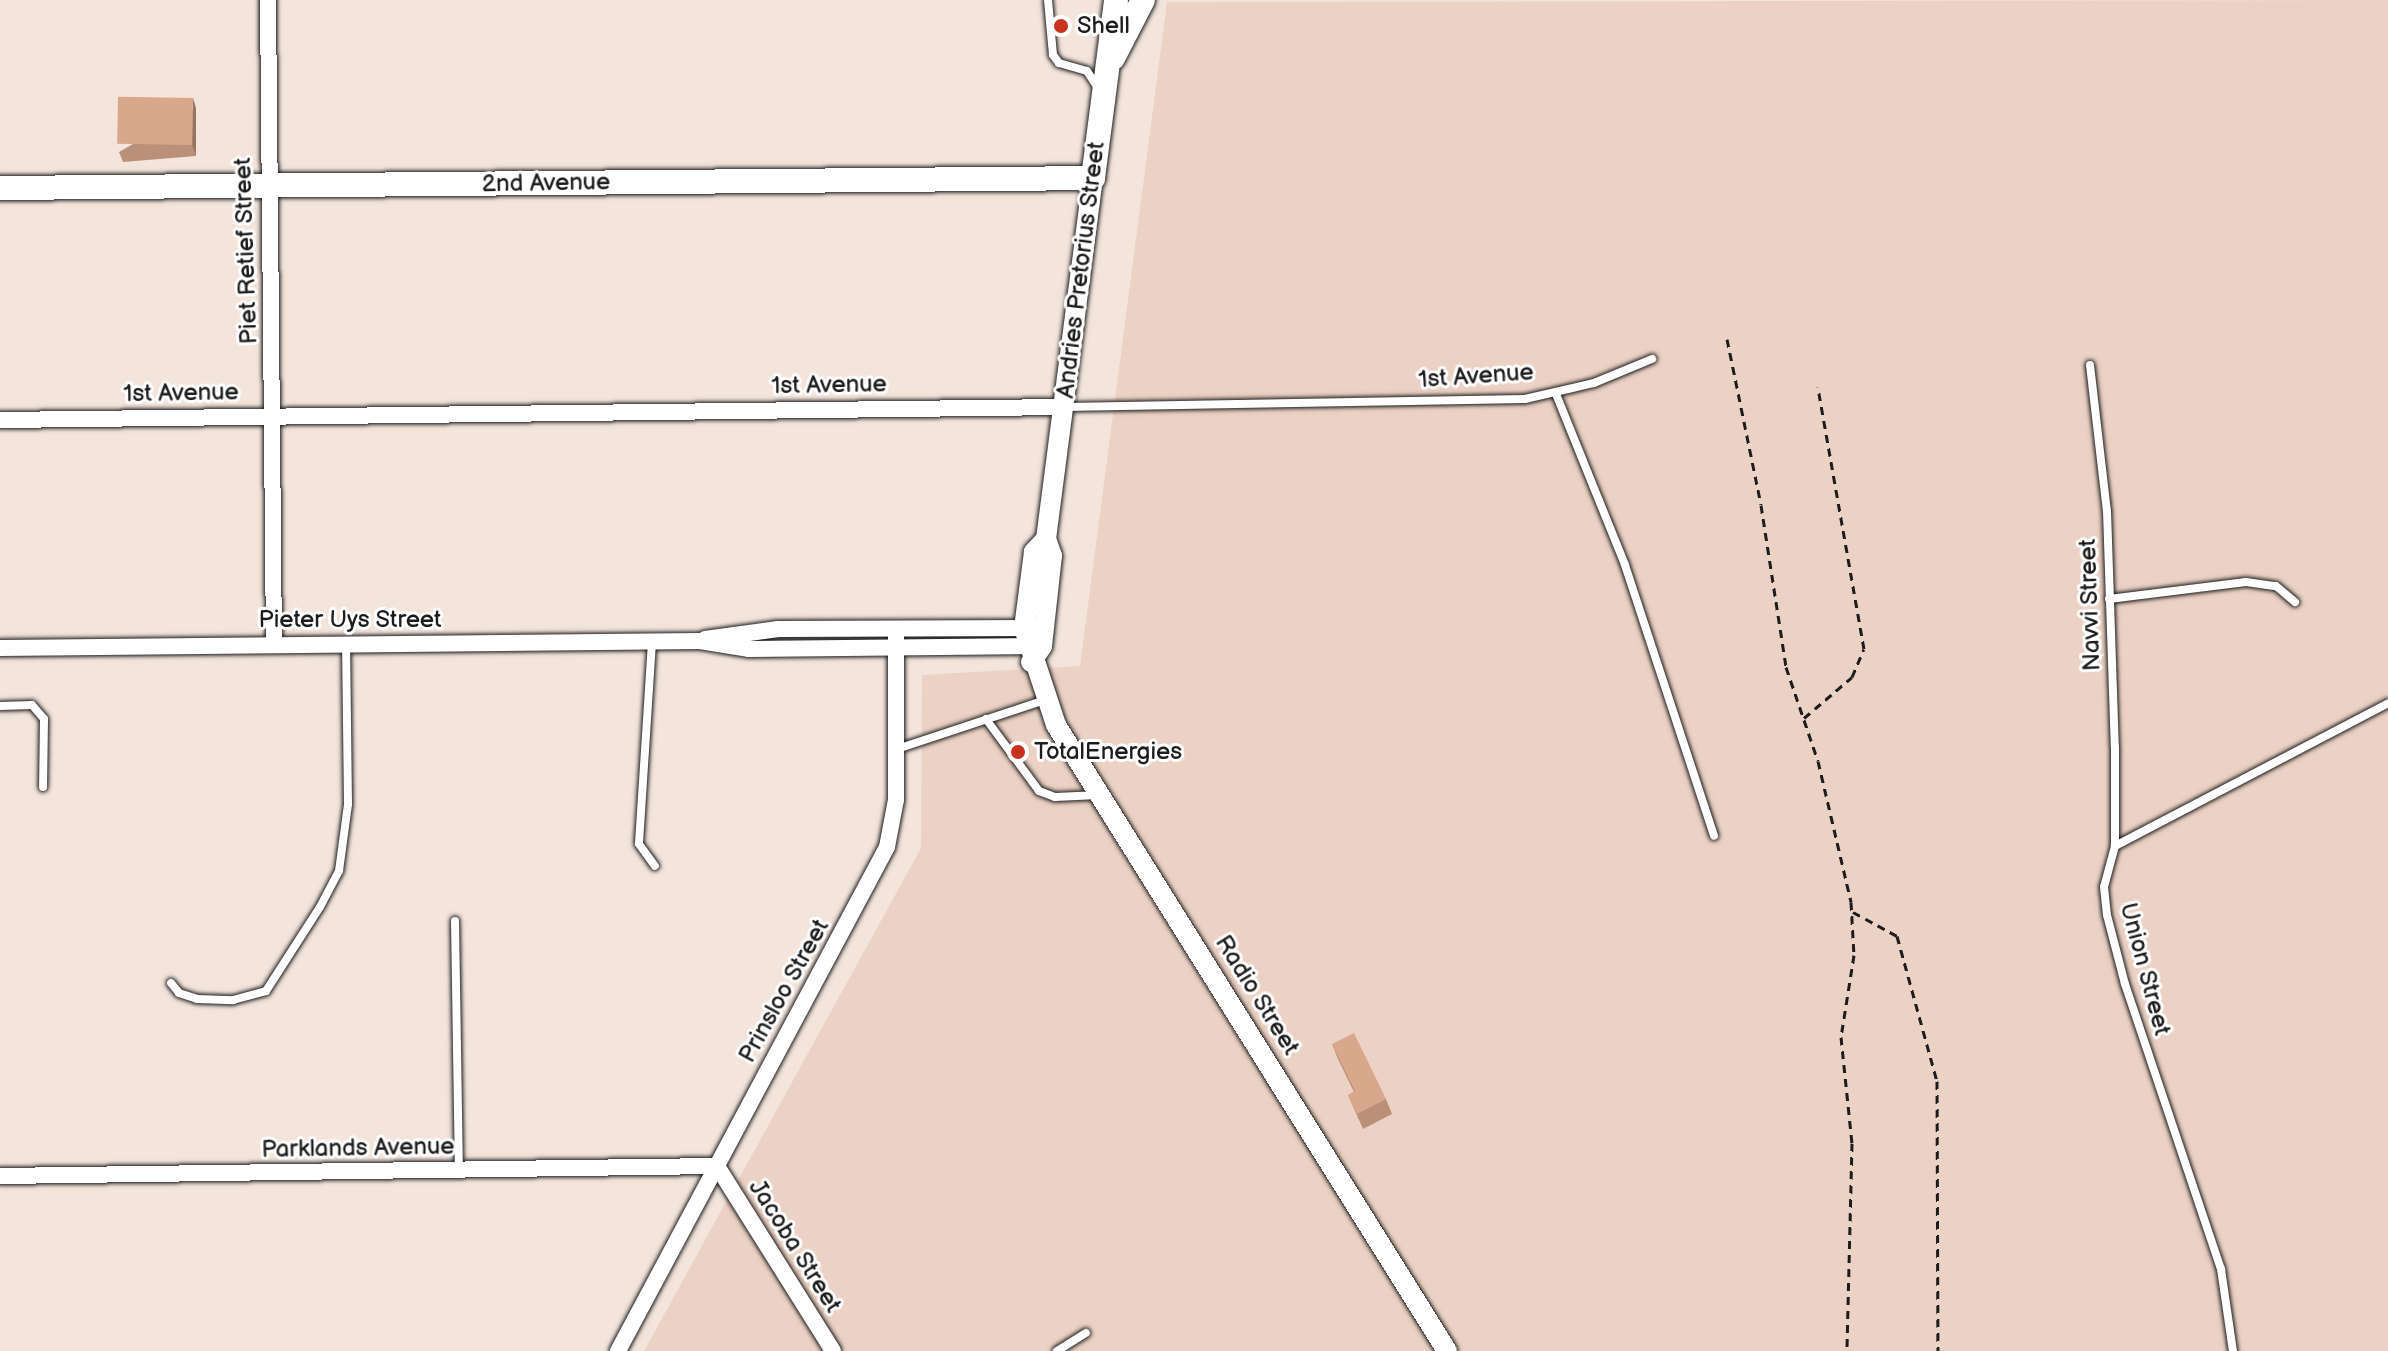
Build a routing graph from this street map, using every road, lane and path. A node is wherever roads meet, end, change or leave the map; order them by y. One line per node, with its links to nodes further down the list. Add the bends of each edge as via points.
1 (268, 0): 8 (street, Piet Retief Street)
2 (1048, 0): 6 (lane, via 1053,55 1059,63 1087,71)
3 (1116, 0): 5 (main road, Andries Pretorius Street)
4 (1143, 0): 5 (main road)
5 (1107, 68): 6 (main road, Andries Pretorius Street)
6 (1103, 97): 7 (main road, Andries Pretorius Street)
7 (1093, 178): 8 (main road, 2nd Avenue); 15 (street, Andries Pretorius Street)
8 (267, 186): 9 (main road, 2nd Avenue); 16 (street, Piet Retief Street)
9 (0, 188)
10 (1727, 339): 31 (path, via 1761,505 1786,667)
11 (1652, 359): 14 (lane, 1st Avenue)
12 (2090, 365): 18 (lane, Navvi Street, via 2107,511)
13 (1818, 387): 31 (path, via 1864,649 1852,677)
14 (1556, 394): 15 (lane, 1st Avenue, via 1451,404); 36 (lane, via 1625,565)
15 (1065, 407): 16 (street, 1st Avenue); 23 (street, Andries Pretorius Street, via 1046,539 1052,556)
16 (276, 415): 17 (street, 1st Avenue); 24 (street, Piet Retief Street)
17 (0, 420)
18 (2109, 599): 19 (lane, via 2246,582 2276,586); 37 (lane, Navvi Street)
19 (2295, 602)
20 (896, 629): 22 (street, Pieter Uys Street, via 778,629); 23 (street, Pieter Uys Street); 27 (street, Prinsloo Street)
21 (652, 641): 22 (street, Pieter Uys Street); 25 (street, Pieter Uys Street); 38 (lane, via 639,844)
22 (700, 641): 27 (street, Pieter Uys Street, via 749,649)
23 (1034, 642): 27 (street, Pieter Uys Street); 28 (street, Radio Street)
24 (274, 644): 25 (street, Pieter Uys Street); 26 (street, Pieter Uys Street)
25 (346, 644): 41 (lane, via 348,804 339,871 266,991 233,1000 197,999 179,993)
26 (0, 648)
27 (896, 648): 33 (street, Prinsloo Street)
28 (1045, 700): 32 (lane); 35 (street, Radio Street)
29 (2388, 703): 37 (lane)
30 (0, 706): 34 (lane, via 32,705 44,719)
31 (1804, 718): 39 (path)
32 (986, 719): 33 (lane); 35 (lane, via 1039,791 1055,797)
33 (897, 749): 42 (street, Prinsloo Street, via 893,823 875,876)
34 (43, 787)
35 (1099, 795): 49 (street, Radio Street)
36 (1714, 836)
37 (2115, 846): 52 (lane, Union Street, via 2104,887 2113,945 2221,1269)
38 (655, 866)
39 (1852, 911): 50 (path, via 1854,955 1841,1037 1852,1143); 51 (path, via 1897,936 1937,1081)
40 (455, 921): 43 (lane)
41 (171, 983)
42 (717, 1166): 43 (street, Parklands Avenue); 46 (street, Prinsloo Street); 47 (street, Jacoba Street)
43 (459, 1170): 44 (street, Parklands Avenue)
44 (0, 1176)
45 (1086, 1333): 48 (lane)
46 (618, 1351)
47 (833, 1351)
48 (1057, 1351)
49 (1447, 1351)
50 (1847, 1351)
51 (1938, 1351)
52 (2233, 1351)

